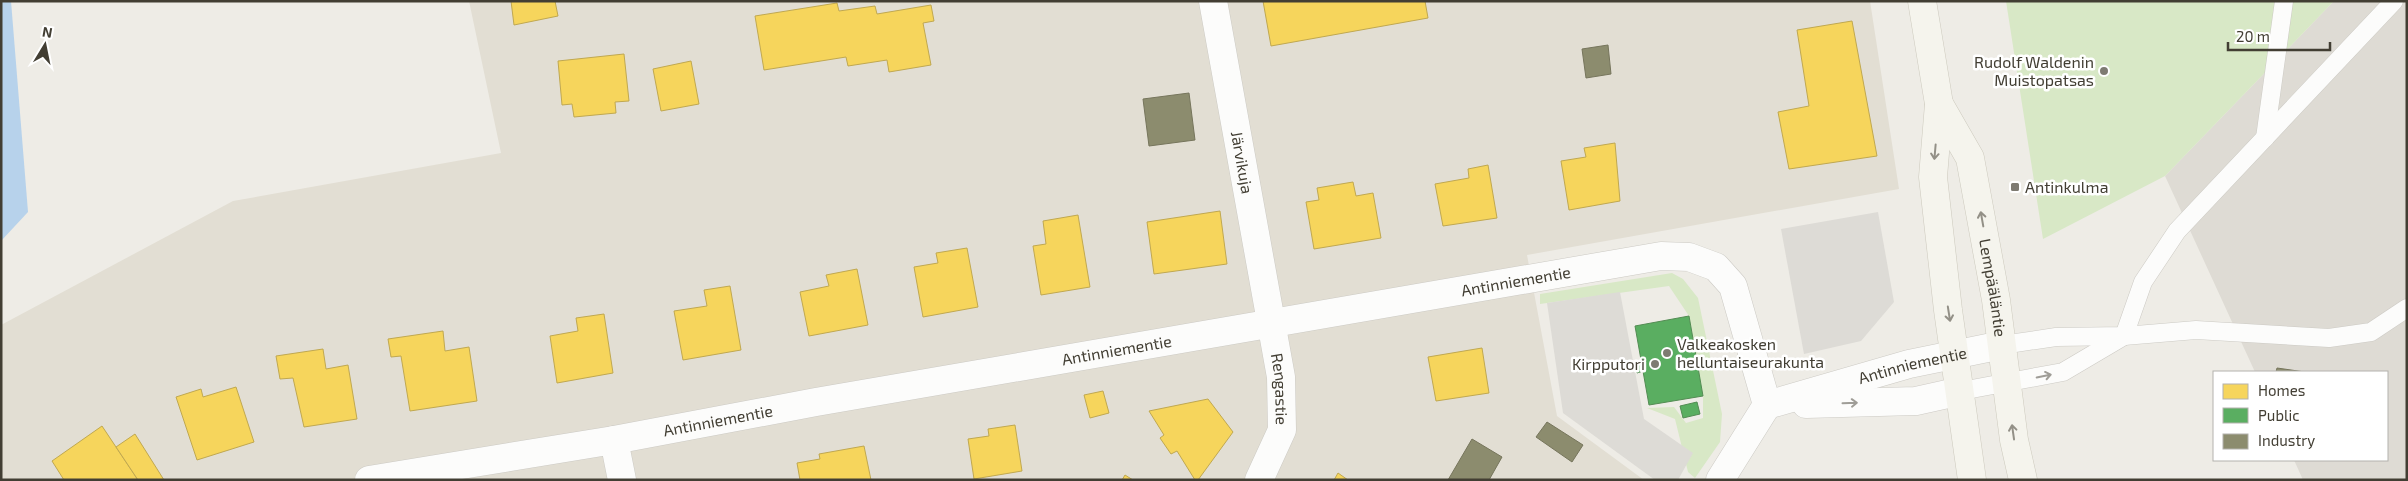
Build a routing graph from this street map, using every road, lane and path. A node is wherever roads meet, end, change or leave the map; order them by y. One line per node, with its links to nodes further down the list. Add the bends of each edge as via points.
1 (1213, 1): 8 (street, Järvikuja)
2 (1922, 1): 5 (main road, Lempääläntie)
3 (2284, 1): 6 (lane)
4 (2394, 1): 6 (lane)
5 (1939, 104): 10 (main road, Lempääläntie, one-way to 5, via 1970,158); 11 (main road, Lempääläntie, one-way to 11, via 1933,177)
6 (2265, 138): 9 (lane, via 2177,231 2143,282)
7 (2407, 308): 9 (lane, via 2371,332 2329,338 2196,330)
8 (1272, 322): 14 (street, Antinniementie, via 1661,256 1688,257 1716,267 1733,286); 15 (street, Antinniementie); 18 (street, Rengastie, via 1281,378 1282,430)
9 (2124, 336): 10 (lane, via 2056,337); 12 (lane, one-way to 9, via 2063,372)
10 (2002, 345): 11 (street, Antinniementie); 12 (main road, Lempääläntie)
11 (1955, 353): 13 (main road, Lempääläntie); 14 (street, Antinniementie)
12 (2007, 384): 13 (lane); 21 (main road, Lempääläntie, one-way to 12)
13 (1961, 391): 14 (street, Antinniementie, one-way to 13, via 1916,401); 20 (main road, Lempääläntie)
14 (1767, 405): 19 (street)
15 (614, 440): 16 (street, Antinniementie); 17 (street)
16 (369, 480)
17 (622, 480)
18 (1259, 480)
19 (1720, 480)
20 (1972, 480)
21 (2022, 480)

